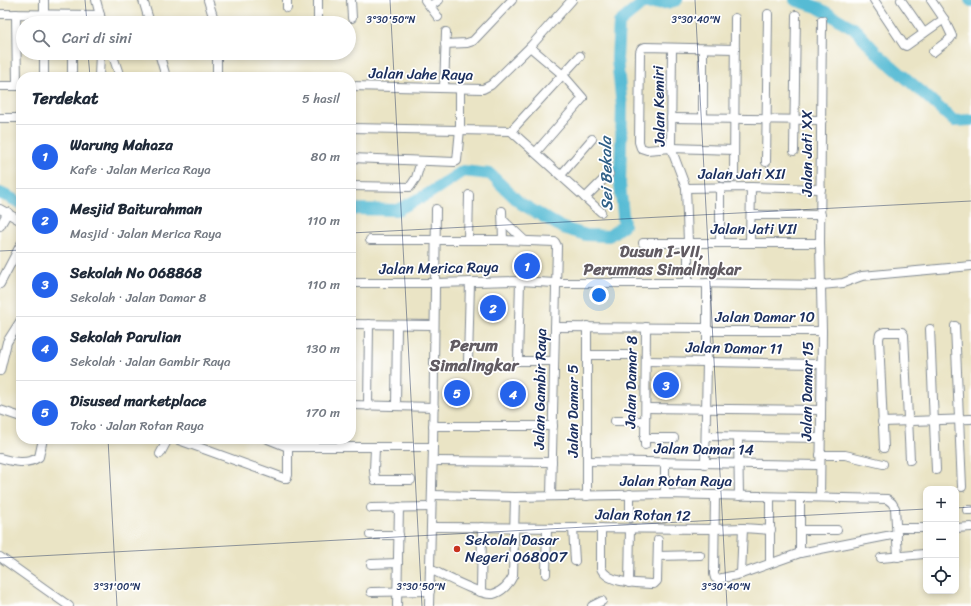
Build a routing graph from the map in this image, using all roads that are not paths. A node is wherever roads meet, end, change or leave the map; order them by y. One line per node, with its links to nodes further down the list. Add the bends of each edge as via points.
1 (44, 0): 16 (street)
2 (96, 0): 20 (street)
3 (144, 0): 21 (street)
4 (208, 0): 22 (street)
5 (318, 0): 23 (street)
6 (351, 0): 24 (street)
7 (438, 0): 13 (street)
8 (512, 0): 31 (street, via 473,41)
9 (572, 0): 32 (street, Jalan Jahe Raya)
10 (874, 0): 30 (street, via 904,45 908,45)
11 (901, 0): 30 (street)
12 (931, 0): 28 (street)
13 (427, 3): 25 (street)
14 (0, 14): 15 (street)
15 (16, 14): 16 (street)
16 (44, 14): 19 (street)
17 (768, 14): 63 (street)
18 (796, 15): 64 (street)
19 (56, 16)
20 (100, 16)
21 (148, 16)
22 (213, 16)
23 (318, 16)
24 (352, 16)
25 (438, 17)
26 (735, 18): 35 (street)
27 (822, 20): 65 (street, Jalan Jati XX)
28 (944, 20): 30 (street); 36 (street, via 952,36)
29 (446, 32): 31 (street)
30 (924, 33)
31 (445, 44): 56 (street)
32 (530, 47): 52 (street); 57 (street, Jalan Jahe Raya, via 492,85 483,89)
33 (672, 48): 34 (street); 60 (street, Jalan Kemiri); 70 (street, via 641,49 639,135 641,148)
34 (703, 49): 35 (street); 61 (street)
35 (735, 49): 62 (street)
36 (933, 52)
37 (580, 56): 52 (street)
38 (18, 60): 45 (street)
39 (44, 60): 46 (street)
40 (72, 60): 47 (street)
41 (100, 60): 48 (street)
42 (114, 60): 49 (street)
43 (161, 60): 50 (street)
44 (217, 60): 51 (street)
45 (18, 72)
46 (44, 72)
47 (72, 72)
48 (99, 72)
49 (118, 72)
50 (165, 72)
51 (217, 72)
52 (563, 75): 68 (street); 73 (street, via 583,98)
53 (0, 86): 54 (street)
54 (16, 86)
55 (356, 86): 56 (street, Jalan Jahe Raya)
56 (444, 88): 57 (street, Jalan Jahe Raya)
57 (460, 89): 67 (street)
58 (0, 118): 59 (street)
59 (16, 118)
60 (671, 118): 61 (street); 70 (street, Jalan Kemiri)
61 (703, 118): 62 (street)
62 (734, 118): 63 (street); 71 (street)
63 (766, 119): 64 (street); 76 (street)
64 (794, 120): 65 (street); 72 (street)
65 (822, 120): 84 (street, Jalan Jati XX)
66 (356, 128): 67 (street)
67 (460, 129): 68 (street); 75 (street, via 457,161)
68 (511, 131): 73 (street)
69 (592, 139): 78 (street)
70 (671, 148): 71 (street); 83 (street, Jalan Kemiri)
71 (734, 150): 79 (street, via 734,178)
72 (794, 151)
73 (536, 152): 78 (street)
74 (356, 158): 75 (street)
75 (421, 161): 80 (street, via 416,178 410,187)
76 (766, 162)
77 (609, 174): 86 (street)
78 (561, 176): 86 (street)
79 (723, 178)
80 (356, 186)
81 (720, 187): 82 (street, Jalan Jati XII); 83 (street, Jalan Jati XII); 103 (street)
82 (751, 187): 84 (street, Jalan Jati XII); 91 (street)
83 (686, 188): 101 (street, Jalan Kemiri)
84 (822, 189): 92 (street, Jalan Jati XX)
85 (469, 195): 98 (street)
86 (585, 198): 90 (street)
87 (436, 209): 97 (street)
88 (4, 211): 93 (street); 95 (street)
89 (502, 211): 94 (street)
90 (602, 212)
91 (751, 215): 92 (street); 104 (street)
92 (821, 216): 105 (street, Jalan Jati XX)
93 (16, 217)
94 (503, 220): 99 (street); 100 (street)
95 (0, 226)
96 (370, 240): 97 (street)
97 (435, 240): 98 (street); 112 (street)
98 (468, 240): 99 (street)
99 (503, 240): 100 (street)
100 (524, 240): 113 (street, Jalan Gambir Raya, via 555,242)
101 (688, 242): 102 (street, Jalan Jati VII); 103 (street, Jalan Jati VII); 110 (street, Jalan Kemiri)
102 (643, 243)
103 (720, 243): 104 (street, Jalan Jati VII)
104 (750, 243): 105 (street, Jalan Jati VII)
105 (820, 243): 116 (street, Jalan Jati XX)
106 (16, 254): 115 (street)
107 (971, 266): 116 (street, Jalan Merica Raya, via 862,276 843,283)
108 (520, 281): 109 (street, Jalan Merica Raya); 113 (street, Jalan Merica Raya); 133 (street, via 518,361)
109 (470, 282): 112 (street, Jalan Merica Raya); 135 (street)
110 (688, 282): 113 (street, Jalan Merica Raya); 114 (street, Jalan Merica Raya)
111 (356, 283): 112 (street, Jalan Merica Raya)
112 (435, 283): 120 (street)
113 (555, 283): 123 (street, Jalan Gambir Raya)
114 (707, 283): 116 (street, Jalan Merica Raya); 126 (street)
115 (0, 284)
116 (821, 285): 128 (street, Jalan Damar 15)
117 (356, 324): 118 (street)
118 (369, 324): 119 (street); 140 (street)
119 (397, 325): 120 (street); 141 (street)
120 (434, 325): 142 (street)
121 (587, 326): 123 (street, Jalan Damar 10); 124 (street, Jalan Damar 10); 131 (street, Jalan Damar 5)
122 (955, 326): 148 (street)
123 (555, 327): 133 (street, Jalan Gambir Raya)
124 (646, 327): 126 (street, Jalan Damar 10); 134 (street, Jalan Damar 8)
125 (16, 328): 129 (street)
126 (707, 329): 128 (street, Jalan Damar 10); 136 (street)
127 (930, 329): 150 (street)
128 (822, 331): 137 (street, Jalan Damar 15)
129 (8, 342): 130 (street); 138 (street)
130 (0, 348)
131 (587, 355): 132 (street); 174 (street, Jalan Damar 5)
132 (632, 356)
133 (554, 361): 156 (street, Jalan Gambir Raya)
134 (646, 361): 136 (street, Jalan Damar 11); 143 (street, Jalan Damar 8)
135 (468, 362)
136 (707, 362): 137 (street, Jalan Damar 11); 144 (street)
137 (821, 364): 146 (street, Jalan Damar 15)
138 (0, 371)
139 (356, 405): 140 (street)
140 (368, 406): 141 (street)
141 (396, 406): 142 (street)
142 (434, 407): 155 (street)
143 (646, 408): 144 (street); 152 (street, Jalan Damar 8)
144 (706, 408): 146 (street); 157 (street)
145 (0, 410): 147 (street)
146 (820, 410): 160 (street, Jalan Damar 15)
147 (16, 415)
148 (959, 419): 149 (street); 150 (street); 183 (street)
149 (971, 419)
150 (934, 420): 153 (street); 181 (street)
151 (615, 421): 152 (street)
152 (644, 421): 159 (street, Jalan Damar 8, via 644,441)
153 (908, 421): 154 (street); 154 (street, via 904,335 898,331 884,332 880,334 879,339); 172 (street)
154 (882, 422): 168 (street)
155 (433, 426): 156 (street); 167 (street)
156 (553, 426): 175 (street, Jalan Gambir Raya)
157 (706, 436): 158 (street); 177 (street)
158 (738, 437): 160 (street); 178 (street)
159 (674, 438)
160 (820, 438): 170 (street, Jalan Damar 15)
161 (42, 444): 171 (street, via 40,457 34,461 25,463)
162 (165, 444): 169 (street)
163 (190, 444): 165 (street, via 284,478 288,475)
164 (280, 444): 165 (street)
165 (288, 447): 166 (street)
166 (375, 448): 167 (street); 182 (street, via 375,480)
167 (433, 448): 173 (street)
168 (884, 448)
169 (160, 454)
170 (820, 455): 179 (street, via 840,454); 180 (street, Jalan Damar 15)
171 (0, 458)
172 (910, 460)
173 (433, 461): 175 (street); 184 (street)
174 (587, 461): 176 (street, Jalan Damar 14); 189 (street, Jalan Damar 5)
175 (552, 462): 188 (street, Jalan Gambir Raya)
176 (665, 462): 177 (street, Jalan Damar 14); 186 (street)
177 (705, 464): 178 (street, Jalan Damar 14)
178 (739, 464): 180 (street, Jalan Damar 14); 190 (street)
179 (883, 464)
180 (820, 465): 194 (street, Jalan Damar 15)
181 (936, 470)
182 (411, 480)
183 (962, 487)
184 (432, 494): 191 (street, Jalan Rotan Raya); 197 (street)
185 (630, 494): 186 (street, Jalan Rotan Raya); 189 (street, Jalan Rotan Raya); 198 (street)
186 (665, 494): 187 (street, Jalan Rotan Raya)
187 (715, 495): 190 (street, Jalan Rotan Raya); 210 (street)
188 (551, 496): 189 (street, Jalan Rotan Raya); 191 (street, Jalan Rotan Raya)
189 (587, 496)
190 (739, 496): 192 (street, Jalan Rotan Raya)
191 (515, 497): 202 (street)
192 (770, 497): 193 (street, Jalan Rotan Raya); 211 (street)
193 (800, 497): 194 (street, Jalan Rotan Raya); 212 (street)
194 (820, 497): 214 (street, Jalan Rotan Raya, via 887,499 895,508)
195 (399, 507): 196 (street); 197 (street); 216 (street)
196 (371, 508)
197 (431, 508): 199 (street)
198 (630, 518)
199 (431, 526): 200 (street, Jalan Rotan 12); 229 (street)
200 (482, 527): 202 (street, Jalan Rotan 12); 236 (street)
201 (971, 527): 209 (street)
202 (514, 528): 203 (street, Jalan Rotan 12); 236 (street, via 514,576 494,594)
203 (547, 528): 204 (street, Jalan Rotan 12); 230 (street)
204 (573, 528): 205 (street, Jalan Rotan 12); 225 (street)
205 (601, 528): 206 (street, Jalan Rotan 12); 232 (street, via 603,573)
206 (630, 528): 210 (street, Jalan Rotan 12); 232 (street)
207 (743, 528): 210 (street, Jalan Rotan 12); 211 (street, Jalan Rotan 12); 231 (street)
208 (923, 528): 214 (street)
209 (959, 528)
210 (715, 529): 231 (street, via 715,578)
211 (771, 530): 228 (street)
212 (800, 530): 213 (street); 218 (street)
213 (837, 530)
214 (897, 531): 218 (street); 223 (street, Jalan Rotan Raya)
215 (370, 535): 216 (street)
216 (399, 535): 226 (street)
217 (658, 540): 221 (street)
218 (800, 553): 228 (street)
219 (923, 554): 223 (street)
220 (700, 555): 221 (street)
221 (658, 556): 232 (street, via 658,576 654,584)
222 (0, 557): 238 (street)
223 (898, 557): 224 (street)
224 (881, 558)
225 (575, 561)
226 (398, 563): 227 (street); 233 (street)
227 (371, 564)
228 (770, 564): 231 (street)
229 (430, 569): 234 (street); 236 (street)
230 (546, 574)
231 (742, 574)
232 (628, 583)
233 (397, 590): 234 (street); 235 (street); 239 (street)
234 (430, 590): 240 (street)
235 (371, 592)
236 (481, 592)
237 (602, 602): 241 (street)
238 (69, 606)
239 (397, 606)
240 (429, 606)
241 (592, 606)

